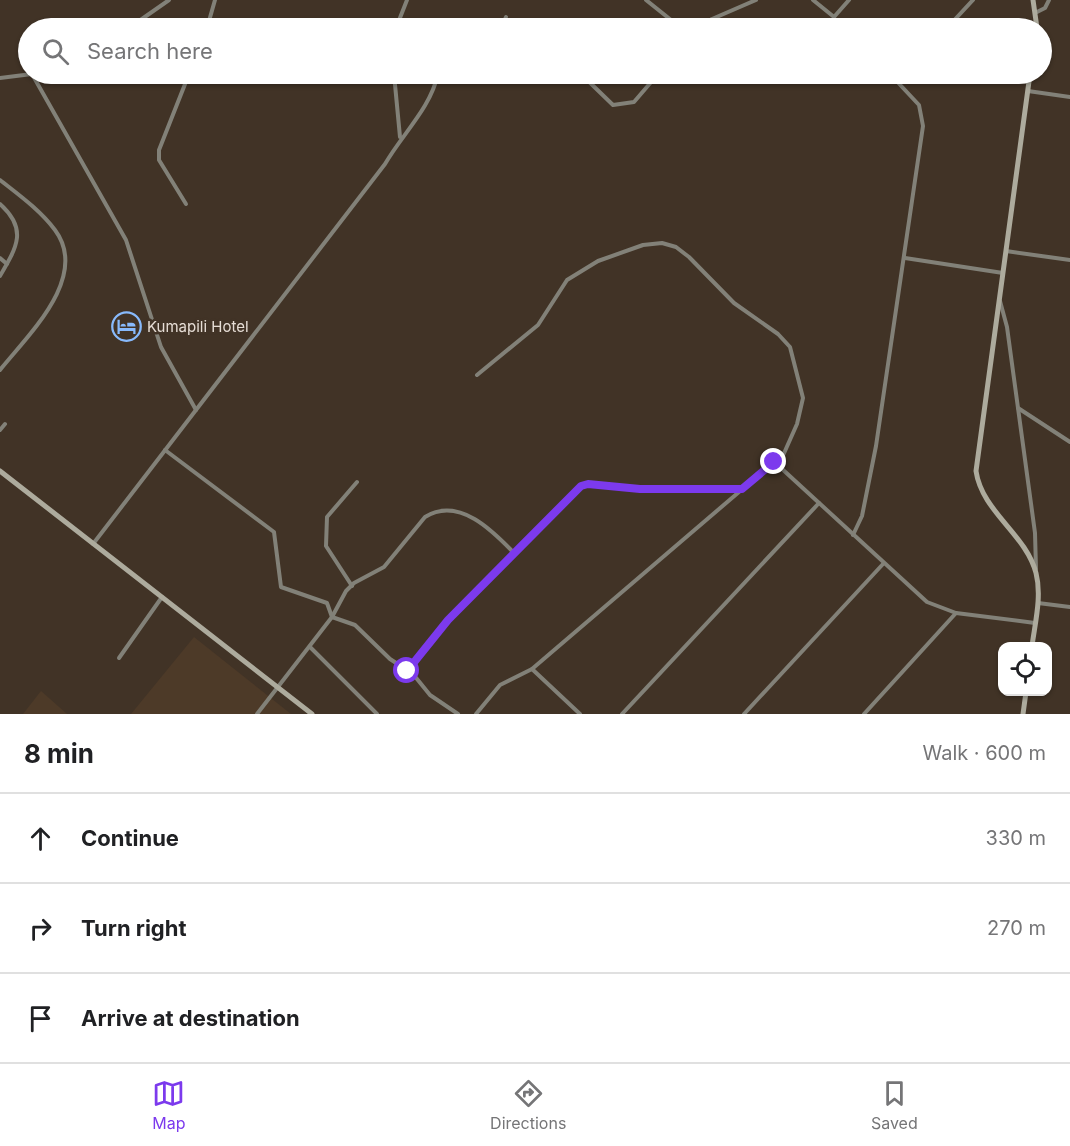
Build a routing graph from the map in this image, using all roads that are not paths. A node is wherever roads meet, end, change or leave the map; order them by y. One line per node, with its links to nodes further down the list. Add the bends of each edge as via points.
1 (169, 0): 13 (street)
2 (215, 0): 14 (street)
3 (407, 0): 15 (street)
4 (646, 0): 16 (street)
5 (756, 0): 17 (street)
6 (813, 0): 12 (street)
7 (849, 0): 12 (street)
8 (973, 0): 18 (street)
9 (1033, 0): 11 (street)
10 (1049, 0): 11 (street, via 1045,8)
11 (1036, 12): 19 (street)
12 (834, 17)
13 (143, 18)
14 (210, 18)
15 (400, 18)
16 (668, 18)
17 (714, 18)
18 (956, 18)
19 (1036, 18)
20 (18, 76): 21 (street)
21 (0, 78)
22 (38, 84): 47 (street, via 126,240 161,347)
23 (185, 84): 35 (street, via 159,150 159,160)
24 (395, 84): 32 (street)
25 (434, 84): 32 (street, via 426,106)
26 (591, 84): 27 (street, via 613,105 623,105 634,102)
27 (649, 84)
28 (901, 84): 38 (street, via 919,105 923,121)
29 (1029, 84): 30 (street)
30 (1028, 91): 31 (street); 36 (street)
31 (1070, 97)
32 (400, 137): 47 (street, via 342,222)
33 (0, 180): 44 (street, via 55,230 63,244 65,274 58,295)
34 (0, 204): 40 (street, via 17,224 18,231)
35 (186, 204)
36 (1006, 251): 39 (street); 41 (street)
37 (0, 258): 40 (street)
38 (905, 258): 41 (street); 59 (street, via 870,479 862,516)
39 (1070, 260)
40 (7, 264): 42 (street)
41 (1003, 273): 43 (street)
42 (0, 276)
43 (999, 298): 46 (street); 63 (street, via 976,471 981,490)
44 (0, 370)
45 (477, 375): 52 (street, via 538,325 567,280 598,261 643,245 662,243 689,257 734,303 790,347 803,398 797,424)
46 (1018, 408): 50 (street); 63 (street, via 1035,532)
47 (196, 410): 51 (street)
48 (5, 424): 49 (street)
49 (0, 430)
50 (1070, 442)
51 (165, 450): 60 (street); 69 (street, via 274,532 281,587 327,603)
52 (781, 460): 53 (street); 54 (street)
53 (774, 462): 54 (street); 57 (street)
54 (781, 468): 58 (street)
55 (0, 471): 60 (street)
56 (357, 482): 64 (street, via 327,517 326,546)
57 (742, 489): 61 (street, via 640,489 588,484 581,486); 74 (street)
58 (819, 503): 59 (street); 84 (street)
59 (853, 534): 62 (street)
60 (93, 544): 65 (street)
61 (514, 554): 64 (street, via 470,515 432,513 384,567); 75 (street, via 448,620)
62 (883, 564): 68 (street, via 927,602); 85 (street)
63 (1036, 572): 66 (street)
64 (352, 586): 69 (street)
65 (162, 597): 73 (street); 76 (street)
66 (1038, 603): 67 (street); 70 (street)
67 (1070, 607)
68 (956, 613): 70 (street); 86 (street)
69 (332, 617): 72 (street); 75 (street, via 354,625)
70 (1035, 623): 71 (street)
71 (1033, 642)
72 (310, 648): 76 (street); 80 (street)
73 (119, 658)
74 (532, 669): 82 (street, via 500,685); 83 (street)
75 (407, 671): 81 (street, via 430,695)
76 (277, 686): 78 (street); 79 (street)
77 (1025, 696): 87 (street)
78 (257, 714)
79 (312, 714)
80 (376, 714)
81 (458, 714)
82 (476, 714)
83 (580, 714)
84 (622, 714)
85 (744, 714)
86 (864, 714)
87 (1023, 714)

